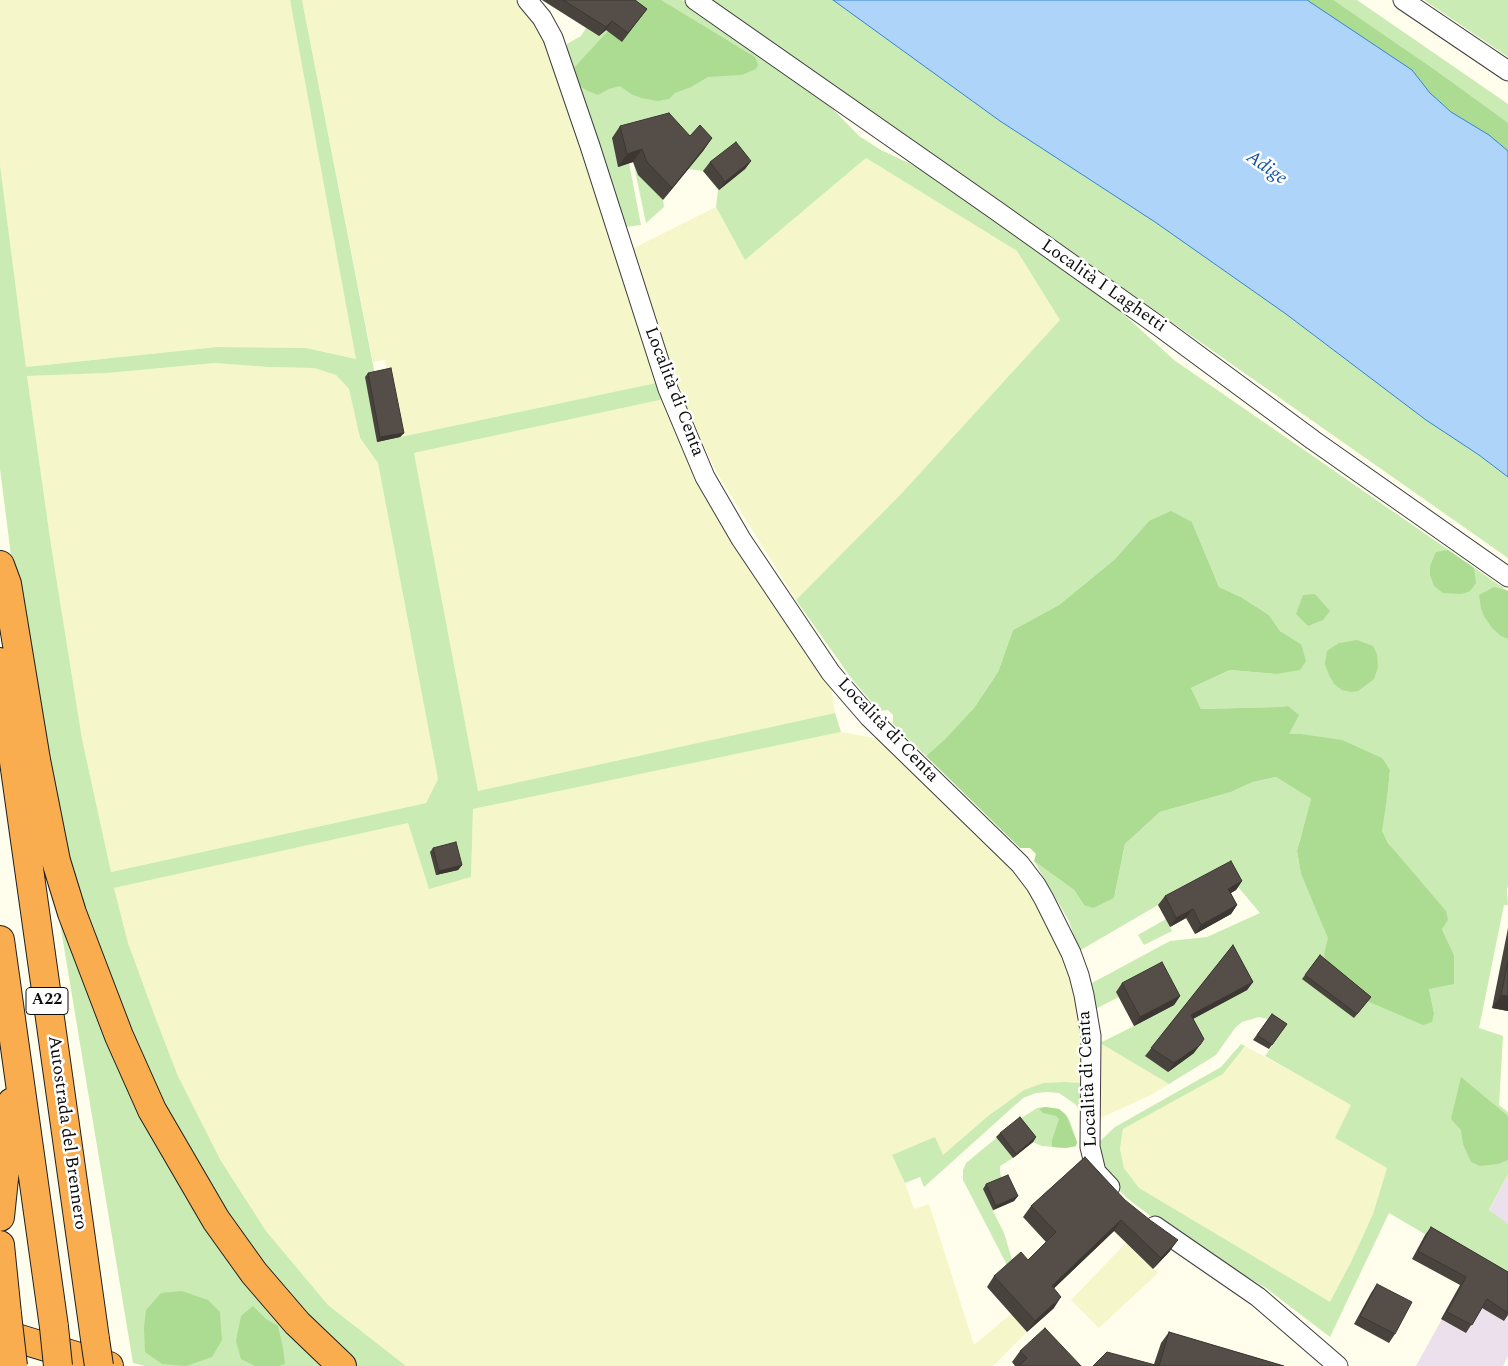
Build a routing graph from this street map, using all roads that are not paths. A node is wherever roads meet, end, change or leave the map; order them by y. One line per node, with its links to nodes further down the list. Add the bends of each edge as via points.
1 (527, 0): 10 (street, Località di Centa, via 554,38 668,389 706,476 741,539 831,673 869,718 1020,864 1036,885 1071,953 1084,995 1091,1036 1090,1147 1099,1176)
2 (695, 0): 6 (street, Località I Laghetti)
3 (1403, 0): 4 (street)
4 (1508, 71)
5 (0, 565): 21 (highway, via 7,584 56,861 119,1036 152,1110 216,1220 254,1273 297,1323)
6 (1508, 577)
7 (0, 662): 19 (highway, Autostrada del Brennero / A22, bridge)
8 (0, 940): 9 (highway, A22)
9 (16, 1058): 11 (highway); 18 (highway, A22, bridge)
10 (1126, 1202)
11 (0, 1217)
12 (1143, 1217): 22 (street, via 1258,1297)
13 (0, 1245): 14 (highway)
14 (3, 1324): 16 (highway, bridge); 20 (highway)
15 (0, 1357): 17 (highway)
16 (13, 1366)
17 (31, 1366)
18 (58, 1366)
19 (99, 1366)
20 (109, 1366)
21 (342, 1366)
22 (1338, 1366)

